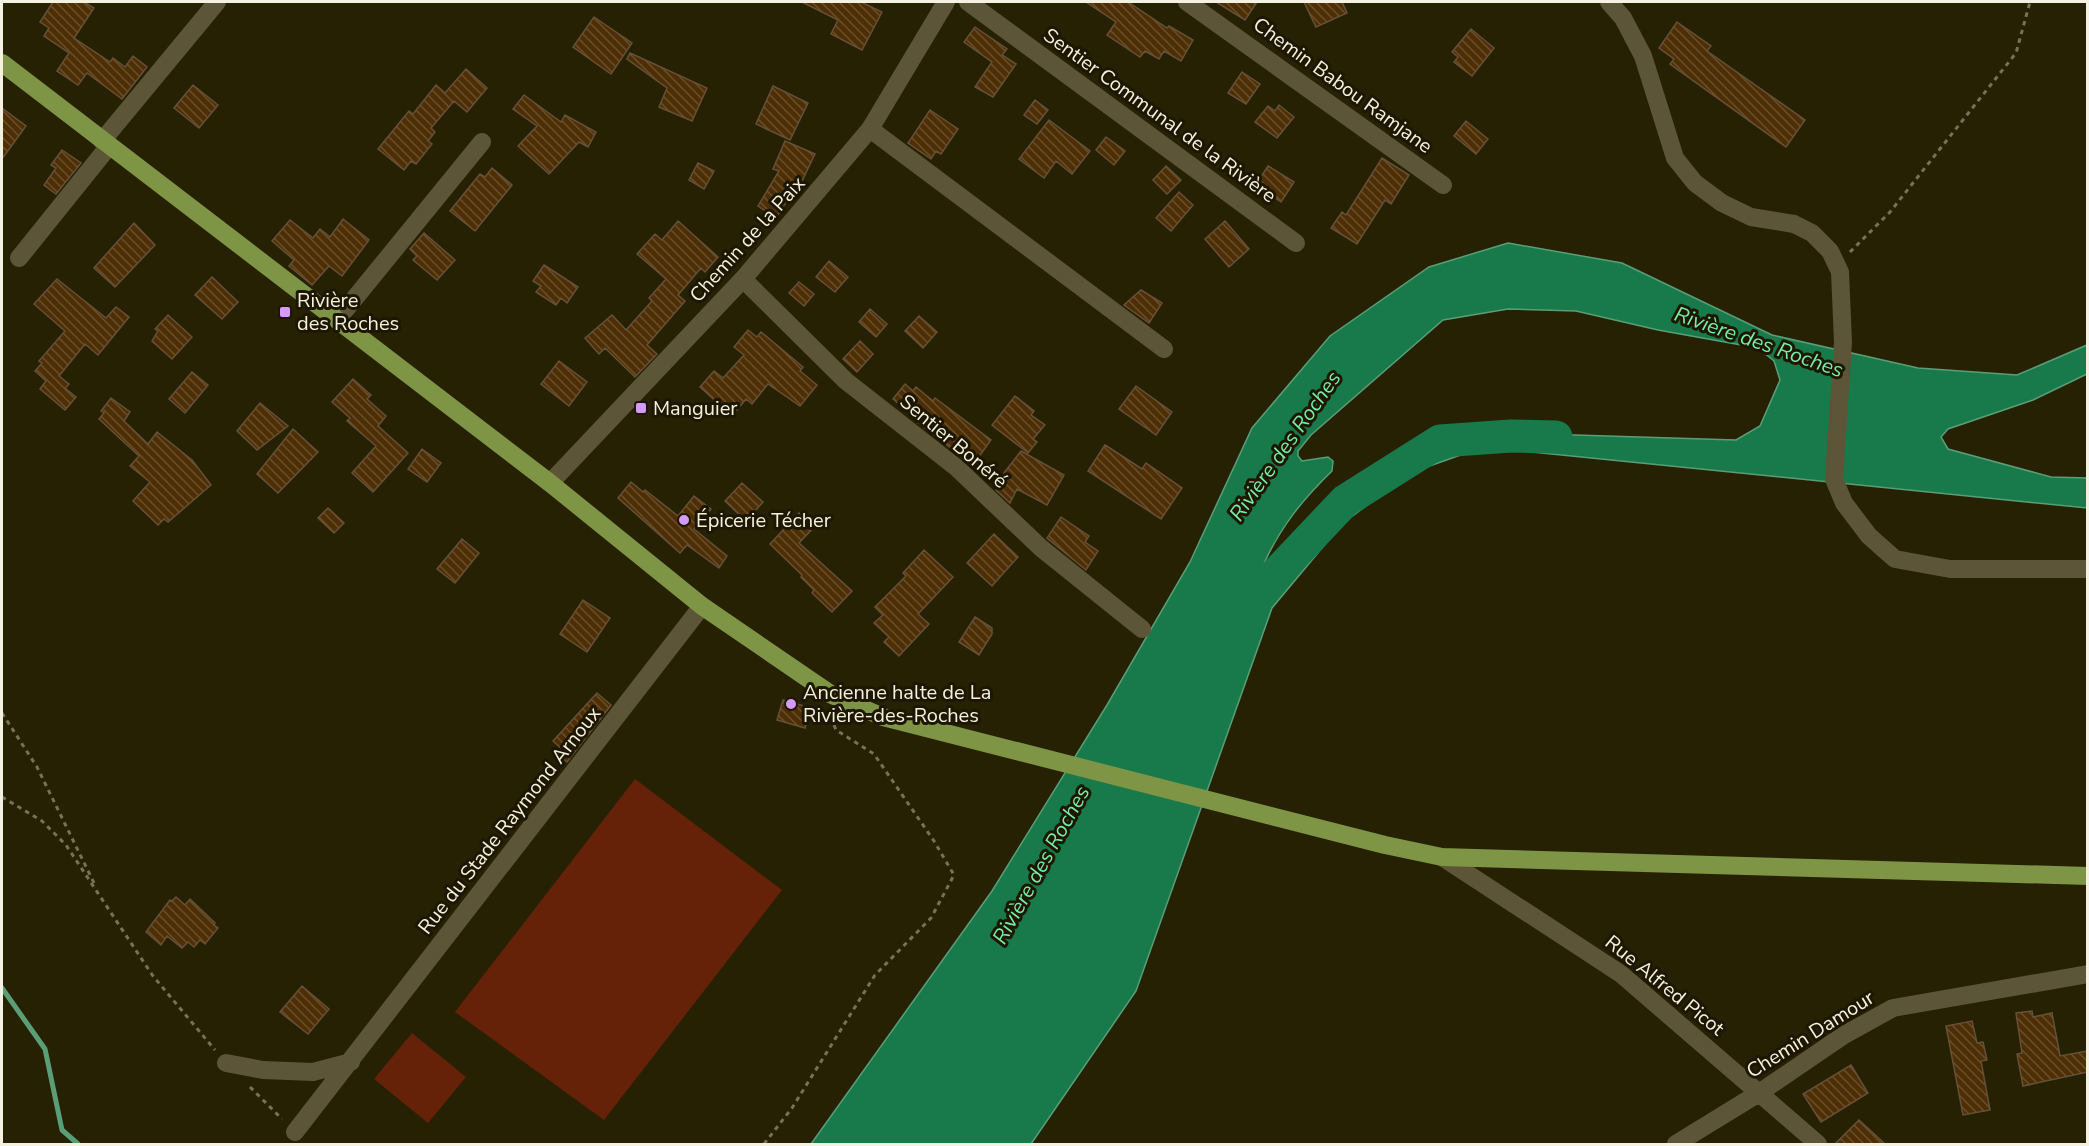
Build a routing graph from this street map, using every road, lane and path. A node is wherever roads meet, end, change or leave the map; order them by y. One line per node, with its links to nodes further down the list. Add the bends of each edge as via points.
1 (218, 2): 10 (street)
2 (944, 2): 8 (street, Chemin de la Paix)
3 (968, 2): 12 (street, Sentier Communal de la Rivière)
4 (1187, 2): 11 (street, Chemin Babou Ramjane)
5 (1609, 2): 14 (street, via 1623,18 1643,56 1675,158 1695,183 1751,218 1794,224 1812,233 1830,251)
6 (2030, 2): 14 (path, via 2016,52 1890,212 1851,251)
7 (2, 63): 10 (main road)
8 (870, 129): 15 (street, Chemin de la Paix); 17 (street)
9 (482, 142): 16 (street)
10 (106, 144): 13 (street); 16 (main road)
11 (1443, 185)
12 (1296, 243)
13 (19, 258)
14 (1840, 272): 19 (street, via 1843,342 1834,479 1844,503 1869,536 1895,559 1950,569)
15 (743, 279): 18 (street, Chemin de la Paix); 21 (street, Sentier Bonéré, via 846,381 957,468 1041,548)
16 (337, 320): 18 (main road)
17 (1164, 349)
18 (550, 483): 20 (main road)
19 (2088, 569)
20 (702, 606): 25 (main road, via 832,695 883,717 1385,845); 29 (street, Rue du Stade Raymond Arnoux)
21 (1142, 629)
22 (2, 712): 27 (path, via 37,767)
23 (836, 715): 34 (path, via 832,720 836,730 874,754 954,875 931,918 875,975 792,1108)
24 (2, 797): 27 (path, via 42,821 66,845)
25 (1442, 856): 26 (main road); 32 (street, Rue Alfred Picot, via 1621,974)
26 (2088, 876)
27 (103, 901): 30 (path, via 153,976)
28 (2088, 974): 32 (street, Chemin Damour, via 1893,1008 1844,1035)
29 (351, 1062): 30 (street, via 314,1072 263,1070); 33 (street, Rue du Stade Raymond Arnoux)
30 (226, 1063)
31 (249, 1086): 33 (path)
32 (1759, 1093): 35 (street, Chemin Damour); 36 (street, Rue Alfred Picot)
33 (295, 1132)
34 (764, 1144)
35 (1676, 1144)
36 (1818, 1144)

